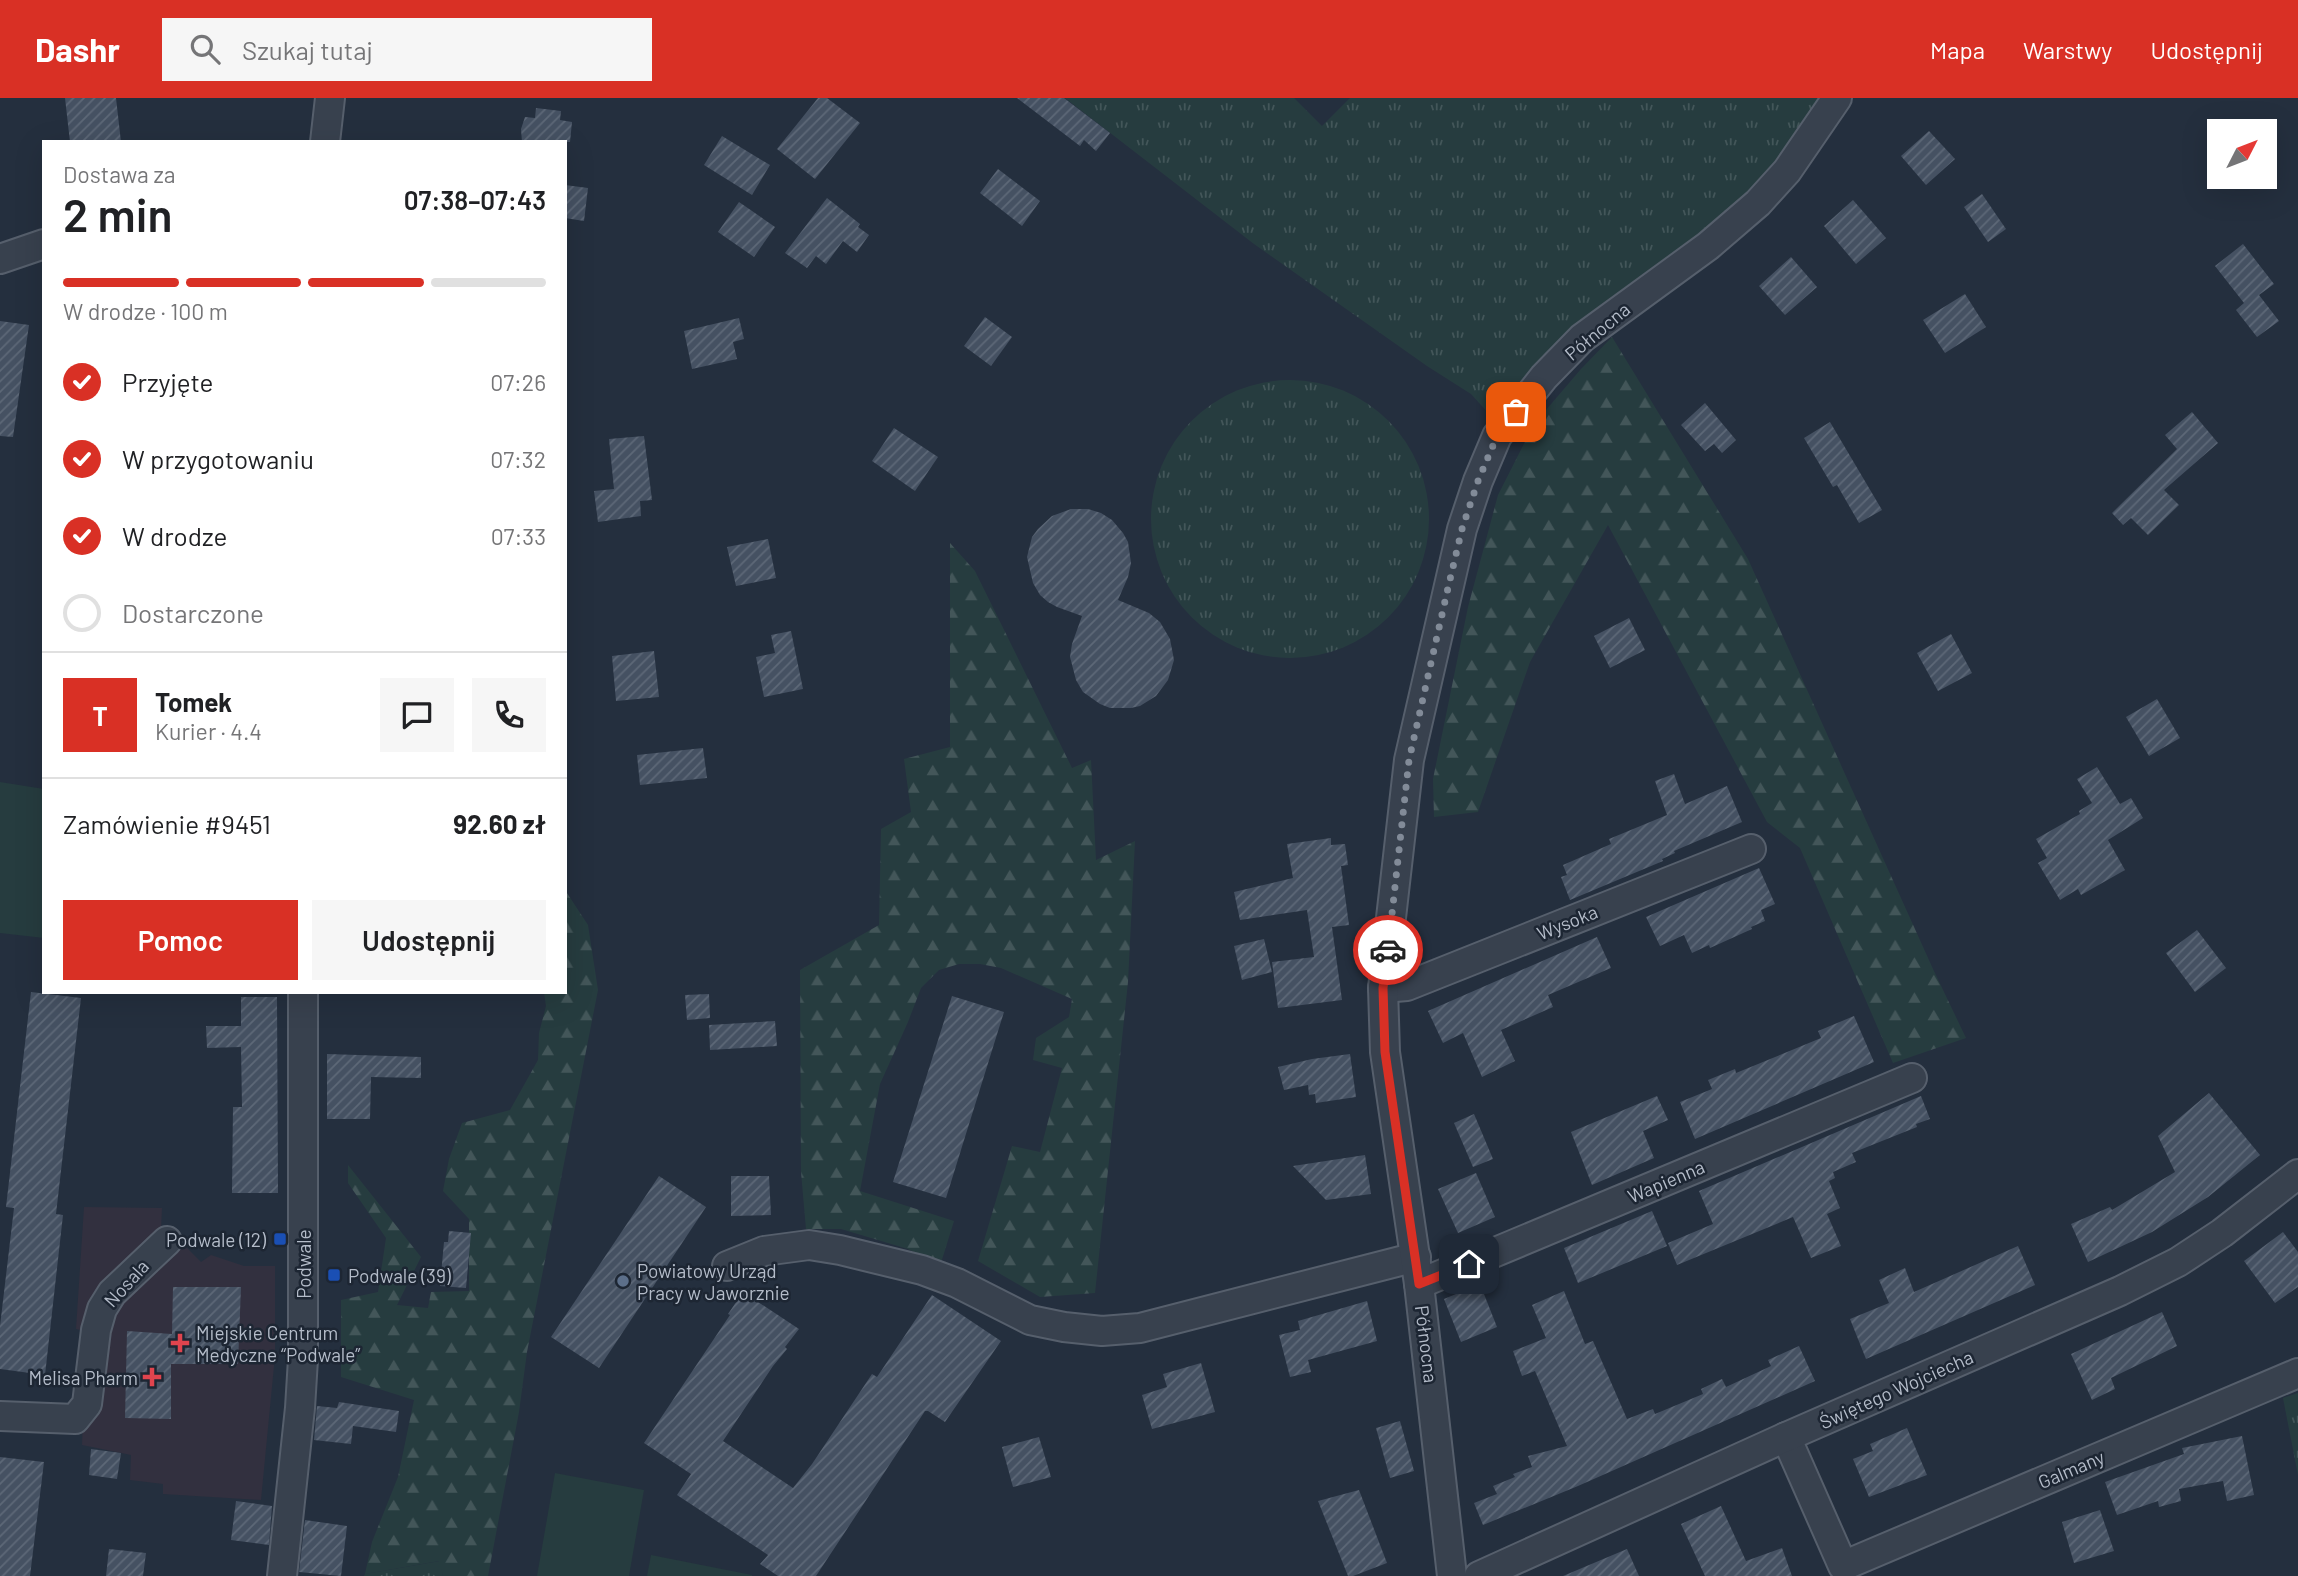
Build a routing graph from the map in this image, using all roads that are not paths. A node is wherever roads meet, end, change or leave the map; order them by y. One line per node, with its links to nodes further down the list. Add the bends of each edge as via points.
1 (330, 98): 3 (street)
2 (1837, 98): 7 (street, Północna, via 1787,171 1758,203 1708,246 1582,338 1497,436 1462,529 1409,760)
3 (325, 140)
4 (42, 245): 5 (street)
5 (0, 259)
6 (1751, 849): 7 (street, Wysoka, via 1407,986)
7 (1383, 988): 12 (street, Północna, via 1385,1052)
8 (303, 994): 19 (street, Podwale, via 303,1359)
9 (1912, 1078): 14 (street, Wapienna)
10 (2298, 1174): 17 (street, Świętego Wojciecha, via 2179,1262)
11 (167, 1241): 16 (street, Nosala, via 112,1293 102,1309 88,1404 75,1419)
12 (1416, 1256): 13 (street, via 1140,1328 1102,1331 1030,1320 922,1270 840,1250 809,1245 764,1251); 14 (street, Północna)
13 (727, 1266)
14 (1419, 1284): 20 (street, Północna)
15 (2298, 1373): 18 (street, Galmany)
16 (0, 1416)
17 (1786, 1437): 18 (street, Galmany); 21 (street, Świętego Wojciecha)
18 (1845, 1571)
19 (282, 1576)
20 (1452, 1576)
21 (1479, 1576)

